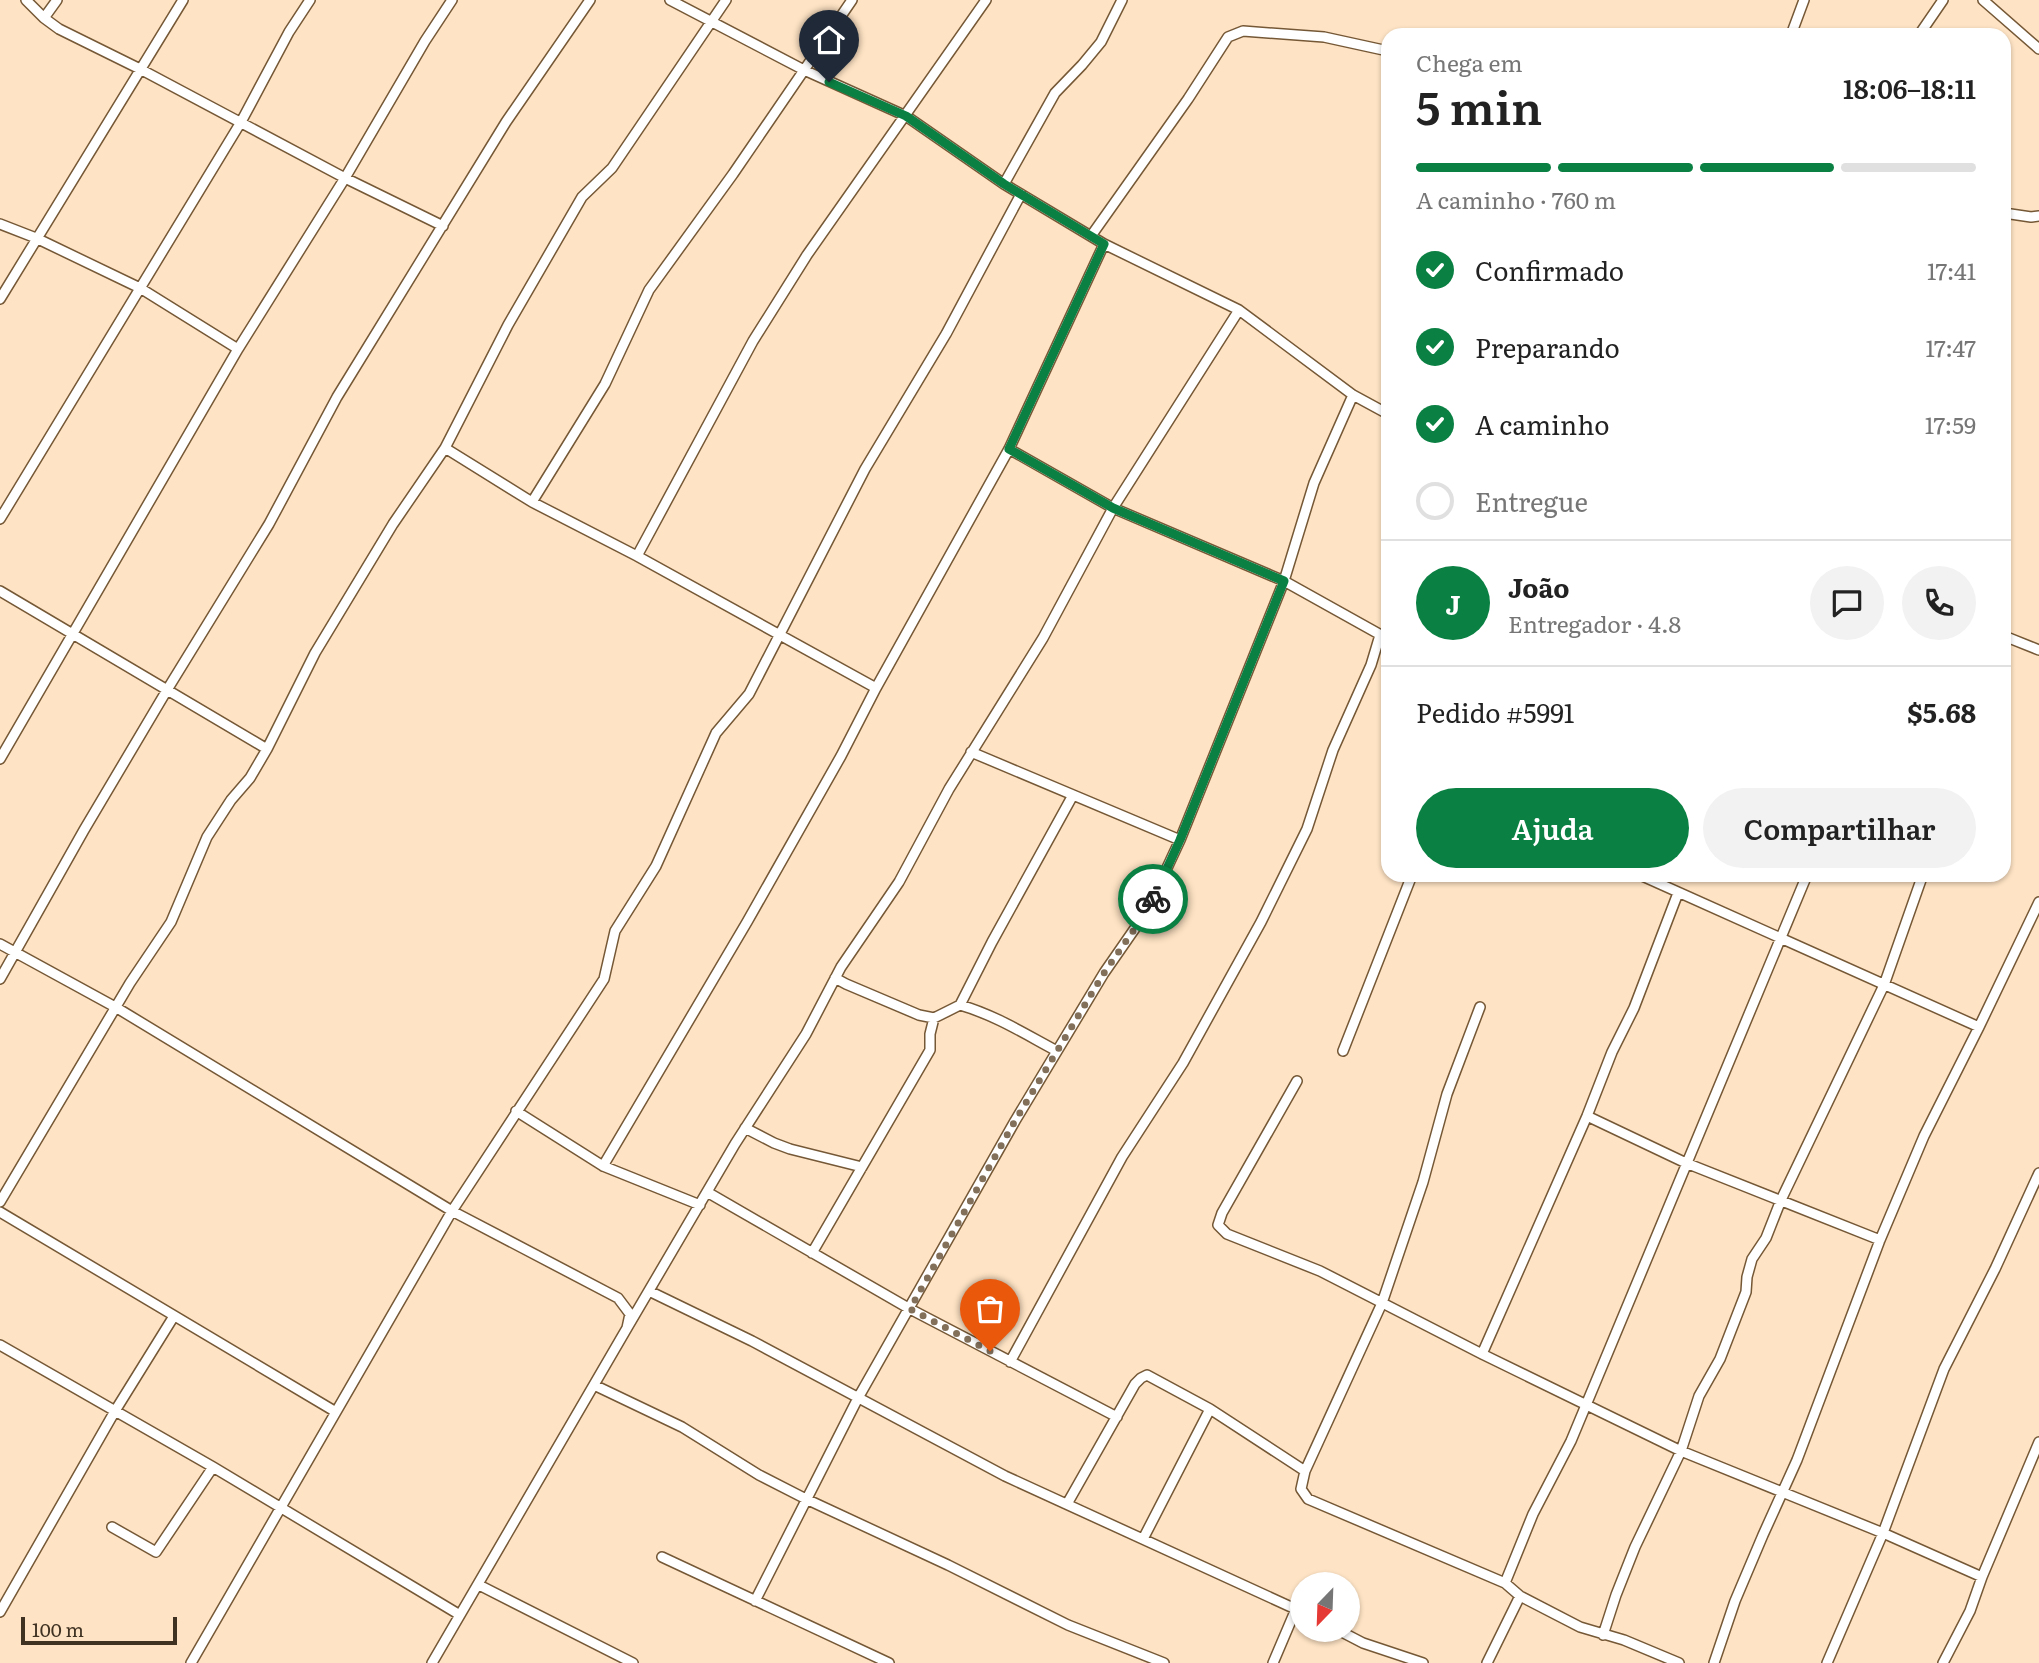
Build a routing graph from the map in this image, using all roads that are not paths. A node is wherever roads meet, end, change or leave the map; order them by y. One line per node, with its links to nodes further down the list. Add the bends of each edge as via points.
1 (26, 0): 15 (street)
2 (57, 0): 15 (street)
3 (183, 0): 21 (street)
4 (310, 0): 24 (street)
5 (452, 0): 25 (street)
6 (590, 0): 31 (street, via 506,122)
7 (670, 0): 16 (street)
8 (726, 0): 16 (street)
9 (852, 0): 22 (street)
10 (986, 0): 23 (street)
11 (1122, 0): 26 (street, via 1101,41 1055,93)
12 (1804, 0): 17 (street)
13 (1943, 0): 18 (street)
14 (1983, 0): 20 (street)
15 (44, 18): 21 (street)
16 (712, 22): 22 (street); 41 (street, via 612,168 582,197 508,325)
17 (1794, 28)
18 (1924, 28)
19 (1381, 49): 32 (street, via 1324,37 1243,31 1227,37)
20 (2039, 49)
21 (140, 69): 24 (street); 33 (street)
22 (804, 70): 23 (street); 43 (street, via 649,290 605,384)
23 (906, 116): 26 (street); 46 (street, via 807,255 753,341)
24 (241, 122): 25 (street); 35 (street)
25 (345, 178): 31 (street); 38 (street)
26 (1004, 184): 27 (street)
27 (1021, 194): 32 (street); 50 (street, via 946,334 865,469)
28 (2011, 214): 29 (street)
29 (2039, 216)
30 (0, 224): 33 (street)
31 (443, 226): 56 (street, via 337,397 269,523)
32 (1091, 236): 34 (street)
33 (36, 238): 35 (street); 36 (street)
34 (1104, 244): 37 (street); 42 (street)
35 (140, 288): 38 (street); 45 (street)
36 (0, 299)
37 (1239, 310): 39 (street); 44 (street)
38 (238, 349): 49 (street)
39 (1353, 395): 40 (street); 47 (street, via 1314,483)
40 (1381, 410)
41 (446, 448): 43 (street); 57 (street, via 393,524 322,642)
42 (1009, 449): 44 (street); 55 (street)
43 (532, 502): 46 (street)
44 (1113, 508): 47 (street); 58 (street, via 1043,638)
45 (0, 519)
46 (638, 556): 50 (street)
47 (1284, 581): 51 (street); 61 (street)
48 (0, 591): 49 (street)
49 (73, 634): 56 (street); 59 (street)
50 (779, 635): 55 (street); 82 (street, via 749,694 716,733 656,866 615,931 604,978)
51 (1381, 635)
52 (2011, 639): 54 (street)
53 (1381, 643): 104 (street, via 1333,750 1307,829 1261,922 1183,1063 1122,1157)
54 (2039, 649)
55 (876, 688): 86 (street, via 754,910)
56 (167, 690): 57 (street); 70 (street)
57 (267, 749): 76 (street, via 207,837 171,922)
58 (971, 752): 60 (street); 71 (street, via 899,882)
59 (0, 758)
60 (1073, 795): 61 (street); 74 (street)
61 (1180, 840): 79 (street, via 1147,911)
62 (1409, 882): 80 (street)
63 (1657, 882): 66 (street)
64 (1804, 882): 68 (street)
65 (1920, 882): 73 (street)
66 (1678, 893): 68 (street); 83 (street)
67 (2039, 902): 78 (street)
68 (1779, 938): 73 (street); 85 (street)
69 (0, 944): 70 (street)
70 (15, 953): 72 (street); 76 (street)
71 (835, 978): 77 (street); 84 (street, via 806,1034)
72 (0, 979)
73 (1884, 985): 78 (street); 90 (street)
74 (960, 1005): 77 (street); 79 (street, via 994,1017)
75 (1480, 1007): 98 (street, via 1447,1094)
76 (117, 1008): 91 (street); 93 (street)
77 (934, 1018): 87 (street, via 930,1050)
78 (1979, 1027): 95 (street, via 1924,1136)
79 (1057, 1051): 99 (street)
80 (1343, 1051)
81 (1297, 1081): 98 (street, via 1218,1225 1227,1234 1320,1271)
82 (516, 1111): 86 (street); 93 (street)
83 (1587, 1116): 85 (street); 103 (street)
84 (746, 1128): 87 (street, via 790,1149); 89 (street)
85 (1686, 1163): 90 (street); 107 (street)
86 (603, 1166): 92 (street)
87 (862, 1167): 96 (street)
88 (2039, 1173): 121 (street, via 1944,1369)
89 (708, 1192): 92 (street); 96 (street)
90 (1781, 1200): 95 (street); 113 (street, via 1752,1259 1746,1292 1720,1359 1699,1396)
91 (0, 1202)
92 (700, 1205): 97 (street)
93 (452, 1211): 101 (street, via 618,1298 630,1314); 110 (street)
94 (0, 1212): 100 (street)
95 (1880, 1240): 116 (street)
96 (812, 1253): 99 (street)
97 (649, 1291): 101 (street); 106 (street)
98 (1382, 1303): 103 (street); 115 (street)
99 (910, 1309): 104 (street); 106 (street)
100 (174, 1316): 109 (street); 110 (street)
101 (627, 1328): 105 (street)
102 (0, 1345): 109 (street)
103 (1482, 1354): 107 (street)
104 (1010, 1362): 111 (street)
105 (594, 1385): 117 (street, via 682,1427); 126 (street)
106 (858, 1398): 117 (street); 118 (street)
107 (1586, 1404): 113 (street); 125 (street)
108 (1210, 1409): 111 (street, via 1147,1375 1135,1384); 115 (street); 122 (street)
109 (115, 1411): 114 (street); 130 (street)
110 (336, 1412): 119 (street)
111 (1116, 1417): 118 (street)
112 (2038, 1445): 124 (street)
113 (1681, 1451): 116 (street); 133 (street, via 1635,1547)
114 (212, 1467): 119 (street); 120 (street, via 156,1552)
115 (1305, 1471): 125 (street, via 1301,1489 1308,1499)
116 (1783, 1492): 121 (street); 144 (street, via 1735,1601)
117 (806, 1499): 128 (street); 139 (street, via 1068,1625)
118 (1067, 1504): 122 (street)
119 (281, 1508): 131 (street); 135 (street)
120 (112, 1527)
121 (1883, 1533): 124 (street); 145 (street)
122 (1143, 1539): 129 (street)
123 (662, 1557): 128 (street)
124 (1982, 1577): 146 (street)
125 (1505, 1583): 127 (street)
126 (479, 1585): 131 (street); 137 (street)
127 (1520, 1596): 133 (street); 142 (street)
128 (755, 1601): 138 (street)
129 (1290, 1607)
130 (0, 1612)
131 (460, 1615): 136 (street)
132 (1290, 1629): 140 (street)
133 (1603, 1635): 143 (street)
134 (1360, 1641): 141 (street)
135 (191, 1663)
136 (432, 1663)
137 (634, 1663)
138 (889, 1663)
139 (1164, 1663)
140 (1273, 1663)
141 (1423, 1663)
142 (1487, 1663)
143 (1679, 1663)
144 (1714, 1663)
145 (1827, 1663)
146 (1943, 1663)

